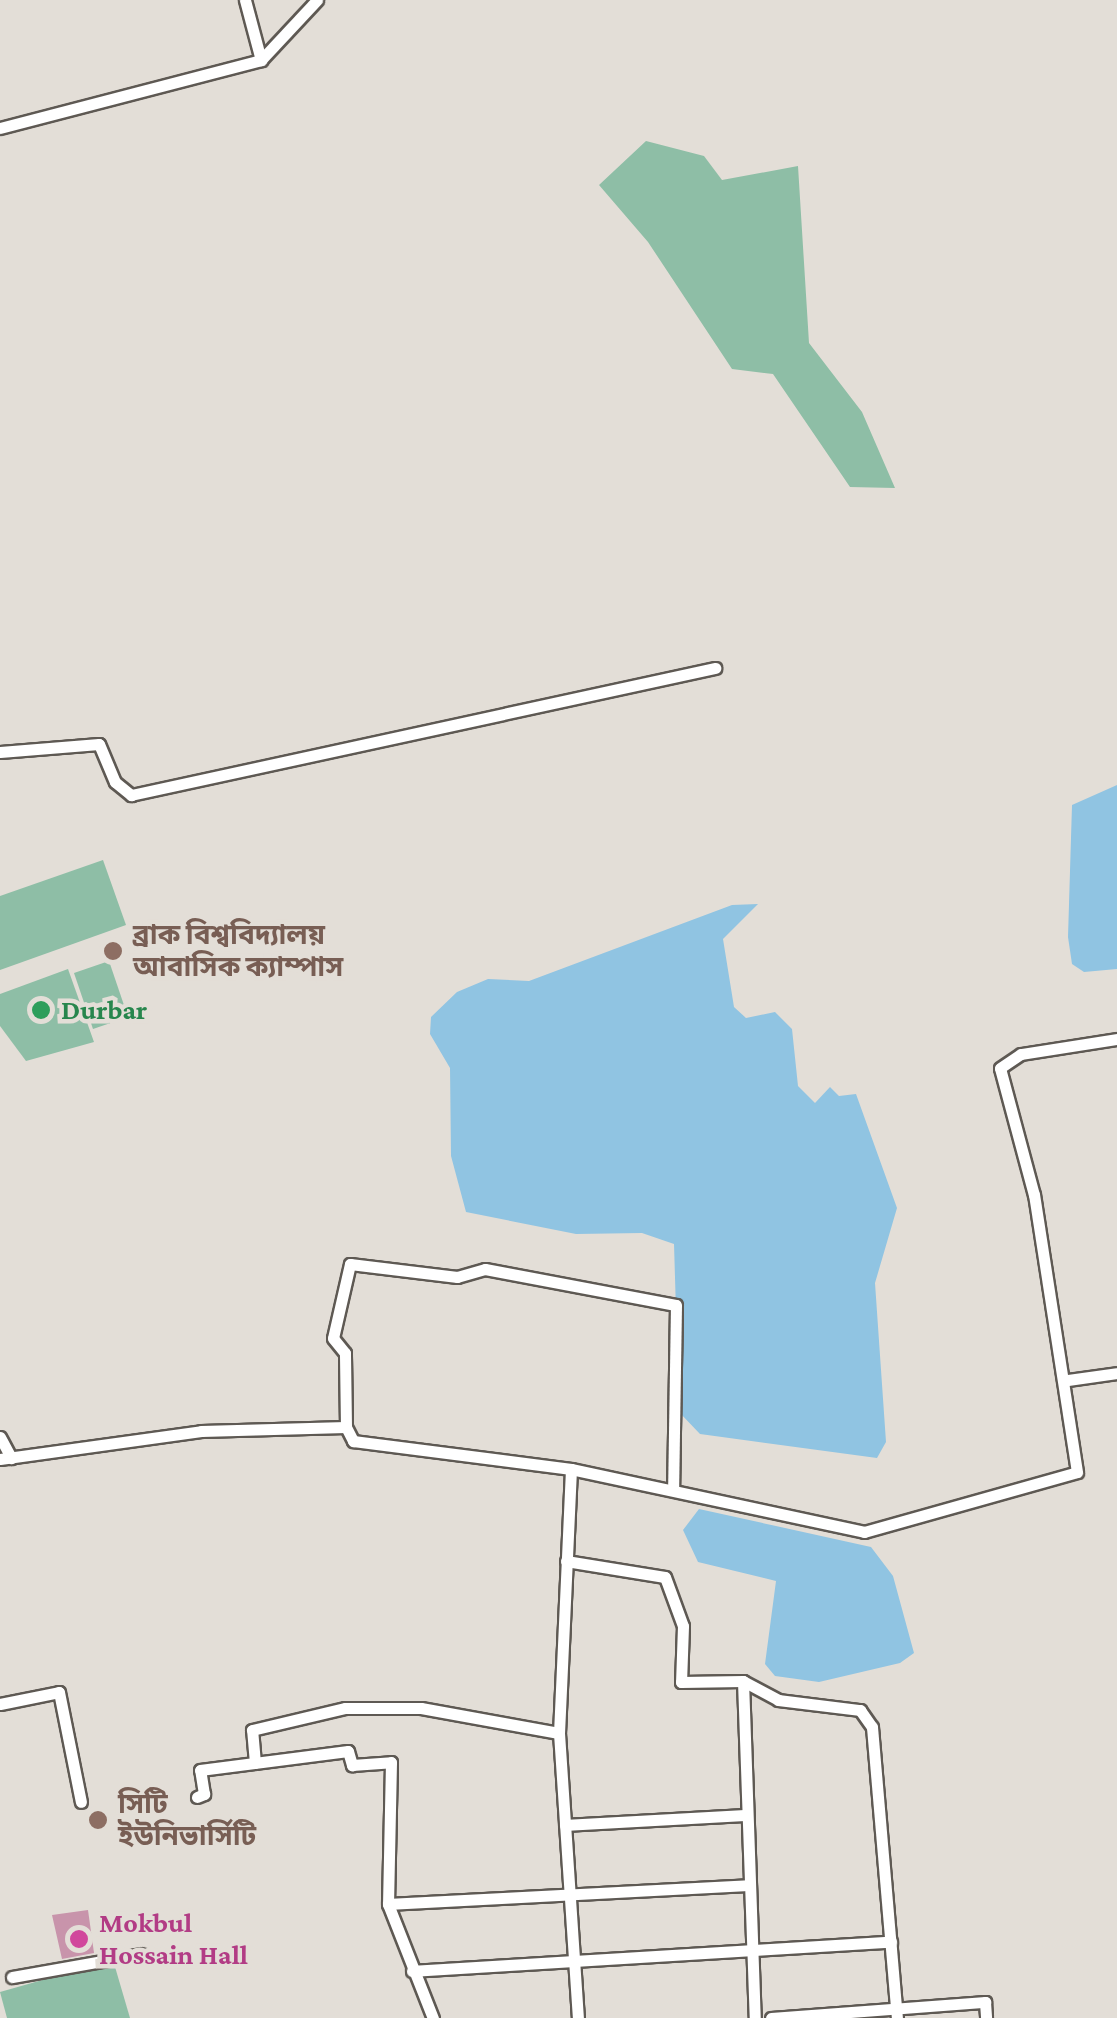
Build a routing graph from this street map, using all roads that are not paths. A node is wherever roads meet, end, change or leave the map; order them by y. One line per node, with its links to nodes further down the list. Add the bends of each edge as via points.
1 (245, 0): 3 (street)
2 (318, 0): 3 (street)
3 (261, 60): 4 (street)
4 (0, 128)
5 (714, 668): 6 (street, via 131,794 115,782 99,744)
6 (0, 752)
7 (1117, 1039): 9 (street, via 1021,1054 1000,1068 1034,1195)
8 (1117, 1374): 9 (street)
9 (1068, 1380): 14 (street, via 1077,1472 898,1523 864,1532)
10 (346, 1427): 12 (street, via 201,1431); 13 (street, via 354,1440); 14 (street, via 345,1353 333,1338 350,1264 457,1277 504,1272 676,1304)
11 (0, 1437): 12 (street)
12 (6, 1459)
13 (571, 1469): 14 (street); 15 (street)
14 (673, 1488)
15 (566, 1562): 16 (street, via 665,1577 683,1626 681,1682); 18 (street)
16 (743, 1681): 22 (street); 27 (street, via 778,1700 860,1710 872,1728)
17 (0, 1704): 21 (street, via 59,1692)
18 (560, 1733): 19 (street, via 362,1706 252,1730); 23 (street)
19 (255, 1763): 20 (street, via 200,1770 204,1794); 26 (street, via 348,1751 352,1765 391,1762)
20 (197, 1797)
21 (81, 1802)
22 (744, 1815): 23 (street); 24 (street)
23 (564, 1826): 25 (street)
24 (748, 1885): 25 (street); 28 (street)
25 (568, 1895): 26 (street); 30 (street)
26 (388, 1904): 31 (street)
27 (890, 1942): 28 (street); 33 (street)
28 (750, 1948): 30 (street); 36 (street)
29 (141, 1954): 32 (street)
30 (574, 1960): 31 (street); 35 (street)
31 (412, 1971): 34 (street)
32 (12, 1978)
33 (897, 2015): 37 (street); 38 (street, via 985,2002)
34 (433, 2018)
35 (578, 2018)
36 (755, 2018)
37 (771, 2018)
38 (986, 2018)

